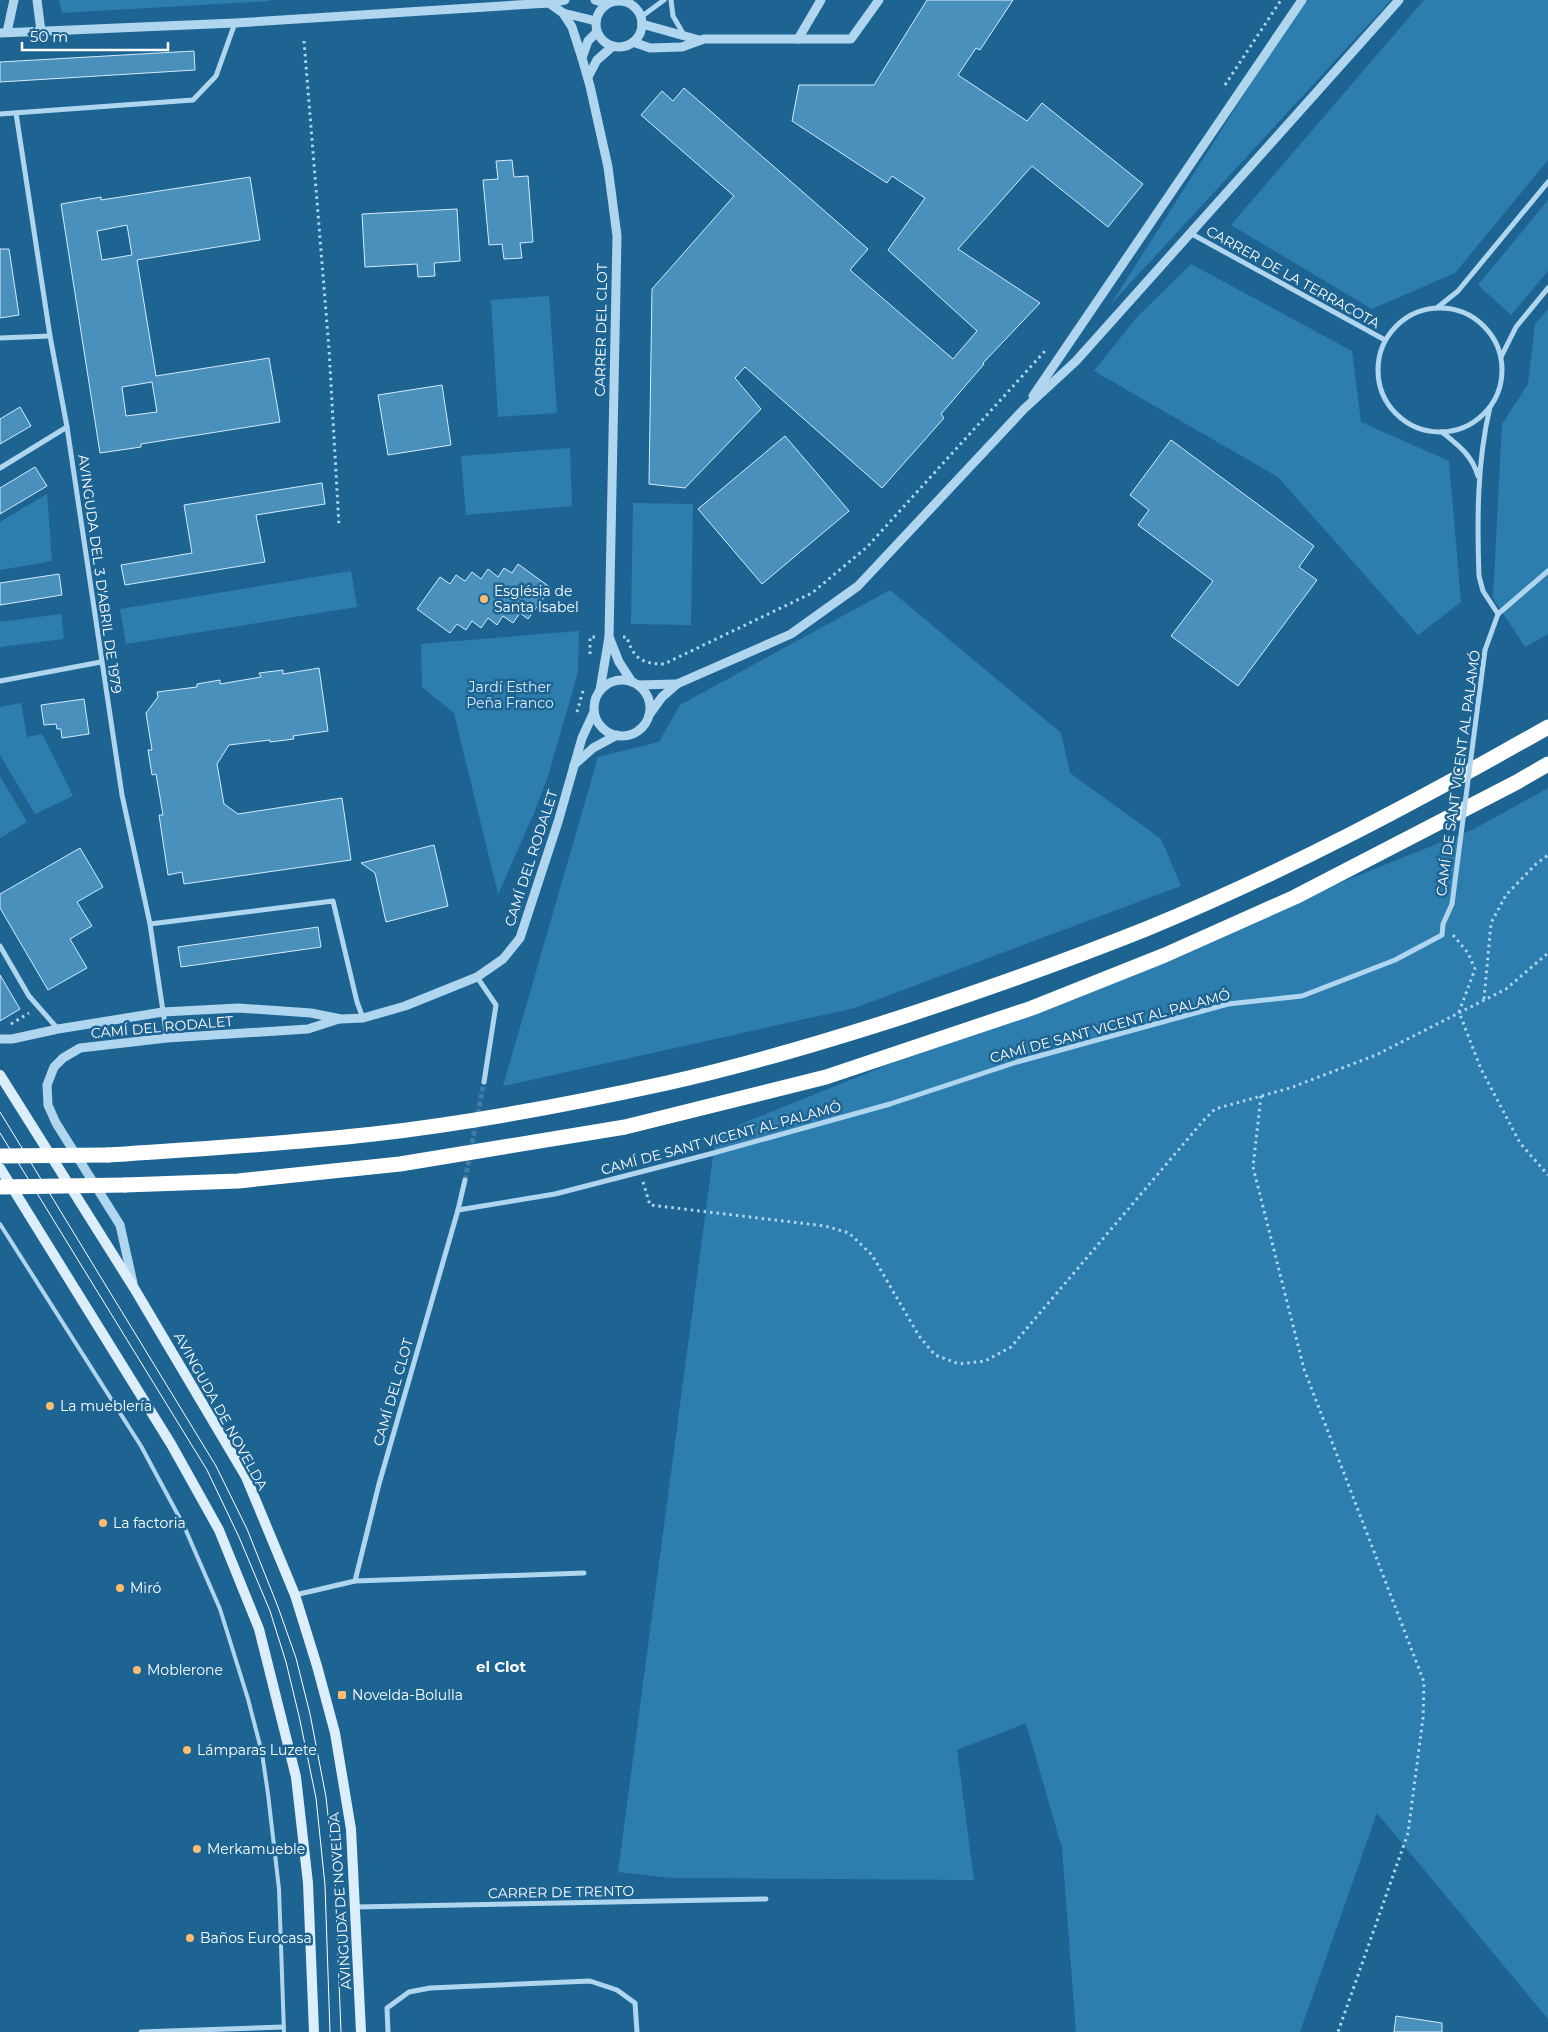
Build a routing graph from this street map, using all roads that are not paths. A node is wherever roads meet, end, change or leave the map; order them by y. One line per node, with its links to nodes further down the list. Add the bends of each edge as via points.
1 (14, 0): 20 (street)
2 (37, 0): 18 (street)
3 (565, 0): 12 (street)
4 (595, 0): 13 (street)
5 (664, 0): 15 (street)
6 (670, 0): 21 (street)
7 (821, 0): 22 (street)
8 (879, 0): 22 (street, via 851,39)
9 (1302, 0): 39 (street)
10 (1399, 0): 31 (street)
11 (628, 1): 13 (street); 15 (street)
12 (549, 3): 14 (street); 17 (street)
13 (607, 4): 16 (street)
14 (563, 13): 16 (street); 26 (street, CARRER DEL CLOT, via 572,27)
15 (642, 20): 21 (street); 24 (street, via 641,31)
16 (596, 21): 19 (street)
17 (234, 24): 18 (street); 28 (street, via 216,76 193,100)
18 (41, 32): 20 (street)
19 (597, 32): 25 (street); 26 (street, via 588,41)
20 (4, 33)
21 (684, 35): 23 (street)
22 (798, 39): 23 (street)
23 (699, 40): 24 (street, via 682,47 650,48)
24 (633, 42): 25 (street)
25 (613, 46): 27 (street, via 598,60)
26 (582, 58): 27 (street, CARRER DEL CLOT)
27 (588, 77): 46 (street, CARRER DEL CLOT, via 608,167 617,236)
28 (16, 113): 29 (street); 34 (street, AVINGUDA DEL 3 D'ABRIL DE 1979)
29 (0, 114)
30 (1548, 182): 33 (street, via 1458,291)
31 (1190, 233): 36 (street, CARRER DE LA TERRACOTA); 39 (street, via 1076,361)
32 (1548, 288): 37 (street, via 1516,327)
33 (1438, 308): 36 (street, via 1417,312 1404,319); 37 (street, via 1471,316 1485,327)
34 (50, 336): 35 (street); 40 (street, AVINGUDA DEL 3 D'ABRIL DE 1979)
35 (0, 338)
36 (1385, 340): 41 (street, via 1377,365 1380,390 1394,413 1416,428)
37 (1501, 358): 38 (street, via 1502,375)
38 (1490, 407): 41 (street, via 1469,425); 43 (street)
39 (1024, 409): 50 (street, via 858,586 791,634)
40 (67, 427): 42 (street); 47 (street, AVINGUDA DEL 3 D'ABRIL DE 1979)
41 (1442, 432): 43 (street, via 1463,449 1475,465)
42 (0, 468)
43 (1479, 478): 45 (street, via 1479,576 1483,591)
44 (1548, 571): 45 (street, CAMÍ DE SANT VICENT AL PALAMÓ)
45 (1498, 614): 73 (street, CAMÍ DE SANT VICENT AL PALAMÓ, bridge, via 1485,650 1452,904 1442,935 1395,960 1302,996 1228,1004 1017,1062 890,1104 640,1172 555,1194)
46 (609, 637): 49 (street, CARRER DEL CLOT, via 620,662); 51 (street, CARRER DEL CLOT)
47 (102, 662): 48 (street); 58 (street, AVINGUDA DEL 3 D'ABRIL DE 1979, via 122,795)
48 (0, 681)
49 (636, 684): 50 (street); 51 (street, via 621,680); 53 (street, via 648,699)
50 (676, 684): 53 (street)
51 (600, 690): 52 (street)
52 (594, 712): 55 (street, via 598,723); 57 (street, CAMÍ DEL RODALET)
53 (649, 715): 55 (street, via 637,731)
54 (1548, 727): 69 (highway, bridge, via 1317,851 1227,894 1147,928 963,997 776,1056 668,1083 559,1105 378,1134 108,1155)
55 (617, 735): 57 (street, via 593,748)
56 (1548, 764): 72 (highway, bridge, via 1295,897 1164,955 1032,1008 826,1077 625,1128 400,1164 238,1181)
57 (574, 765): 60 (street, CAMÍ DEL RODALET, via 520,938 503,959)
58 (150, 924): 61 (street, AVINGUDA DEL 3 D'ABRIL DE 1979); 62 (street, via 333,901)
59 (0, 946): 64 (street, via 29,996)
60 (477, 977): 62 (street, CAMÍ DEL RODALET, via 405,1006); 68 (street, via 496,1005)
61 (163, 1012): 63 (street, CAMÍ DEL RODALET, via 238,1008 311,1013); 64 (street, CAMÍ DEL RODALET); 65 (street, AVINGUDA DEL 3 D'ABRIL DE 1979)
62 (363, 1018): 63 (street, CAMÍ DEL RODALET)
63 (341, 1019): 65 (street, CAMÍ DEL RODALET, via 308,1029)
64 (58, 1029): 66 (street, CAMÍ DEL RODALET)
65 (167, 1038): 75 (street, CAMÍ DEL RODALET, via 80,1048 54,1067 48,1085 48,1105 56,1123 120,1225)
66 (0, 1039)
67 (0, 1075): 75 (main road, AVINGUDA DE NOVELDA)
68 (484, 1082)
69 (0, 1156)
70 (0, 1168): 83 (main road, via 171,1444 219,1530 259,1629 296,1777 308,1882)
71 (465, 1180): 73 (street)
72 (0, 1187)
73 (458, 1210): 77 (street, CAMÍ DEL CLOT, via 381,1475)
74 (0, 1224): 81 (lane, via 141,1446 184,1526 220,1609 262,1753 279,1889)
75 (134, 1288): 78 (main road, AVINGUDA DE NOVELDA, via 246,1478)
76 (584, 1573): 77 (street)
77 (355, 1581): 78 (street)
78 (295, 1595): 80 (main road, AVINGUDA DE NOVELDA, via 335,1733 351,1829)
79 (766, 1899): 80 (street, CARRER DE TRENTO)
80 (356, 1906): 84 (main road, AVINGUDA DE NOVELDA)
81 (283, 2029): 82 (street)
82 (141, 2032)
83 (314, 2032)
84 (361, 2032)
85 (388, 2032): 86 (street, via 387,2008 409,1992 430,1988 590,1982 617,1990 635,2003)
86 (637, 2032)

